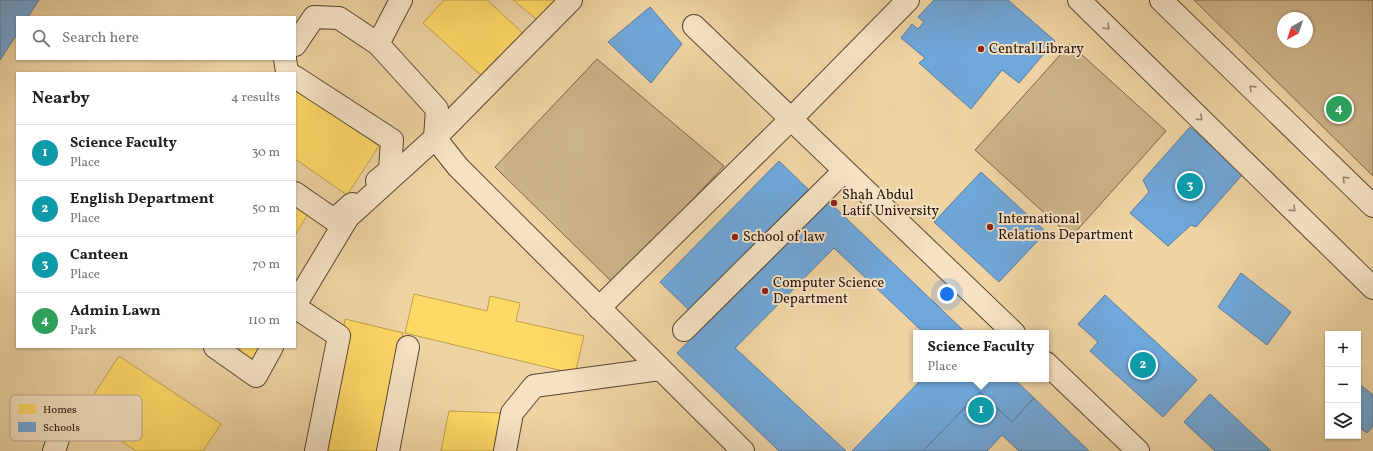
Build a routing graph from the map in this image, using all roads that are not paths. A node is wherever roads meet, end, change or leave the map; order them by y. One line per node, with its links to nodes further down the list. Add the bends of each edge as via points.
1 (401, 0): 8 (street)
2 (571, 0): 13 (street)
3 (908, 0): 12 (street)
4 (1079, 0): 17 (street, one-way to 17)
5 (1162, 0): 16 (street, one-way to 5)
6 (694, 26): 12 (street)
7 (296, 43): 8 (street, via 314,18 339,18)
8 (378, 44): 13 (street, via 437,109)
9 (285, 60): 10 (street)
10 (287, 72)
11 (296, 78): 15 (street, via 392,140 390,170 334,220)
12 (791, 119): 14 (street); 20 (street)
13 (436, 138): 18 (street, via 348,217); 20 (street, via 458,167)
14 (844, 171): 21 (street); 22 (street)
15 (296, 194)
16 (1373, 206)
17 (1373, 288)
18 (296, 304)
19 (296, 307): 30 (street, via 339,336)
20 (599, 308): 27 (street)
21 (684, 330)
22 (1011, 330)
23 (408, 347): 31 (street)
24 (216, 348): 25 (street, via 256,376)
25 (271, 348)
26 (1049, 366): 34 (street)
27 (660, 369): 32 (street, via 534,386 512,413); 33 (street)
28 (57, 441): 29 (street)
29 (54, 451)
30 (316, 451)
31 (388, 451)
32 (505, 451)
33 (743, 451)
34 (1138, 451)

